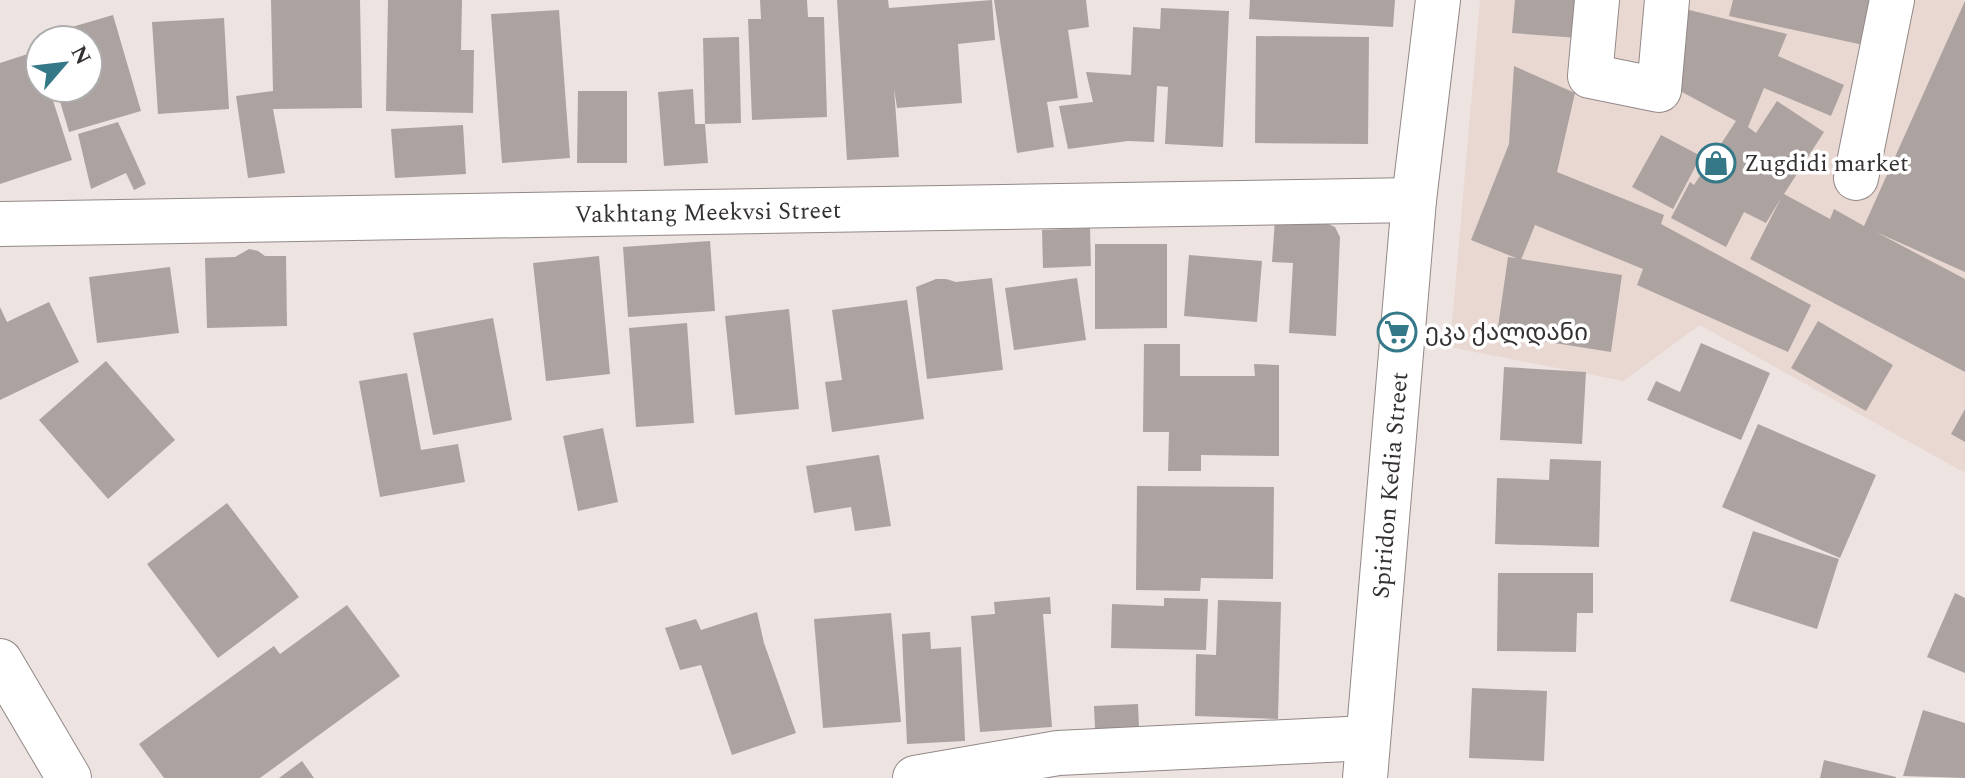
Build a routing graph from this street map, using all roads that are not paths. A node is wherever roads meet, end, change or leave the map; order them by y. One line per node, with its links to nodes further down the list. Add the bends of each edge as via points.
1 (1438, 0): 6 (street, Spiridon Kedia Street)
2 (1597, 0): 3 (street, via 1590,76 1659,90)
3 (1667, 0)
4 (1892, 0): 5 (street)
5 (1856, 178)
6 (1414, 200): 7 (street, Vakhtang Meekvsi Street); 9 (street, Spiridon Kedia Street)
7 (0, 224)
8 (0, 661): 10 (street)
9 (1367, 758): 11 (street, via 1058,753)
10 (69, 778)
11 (915, 778)

